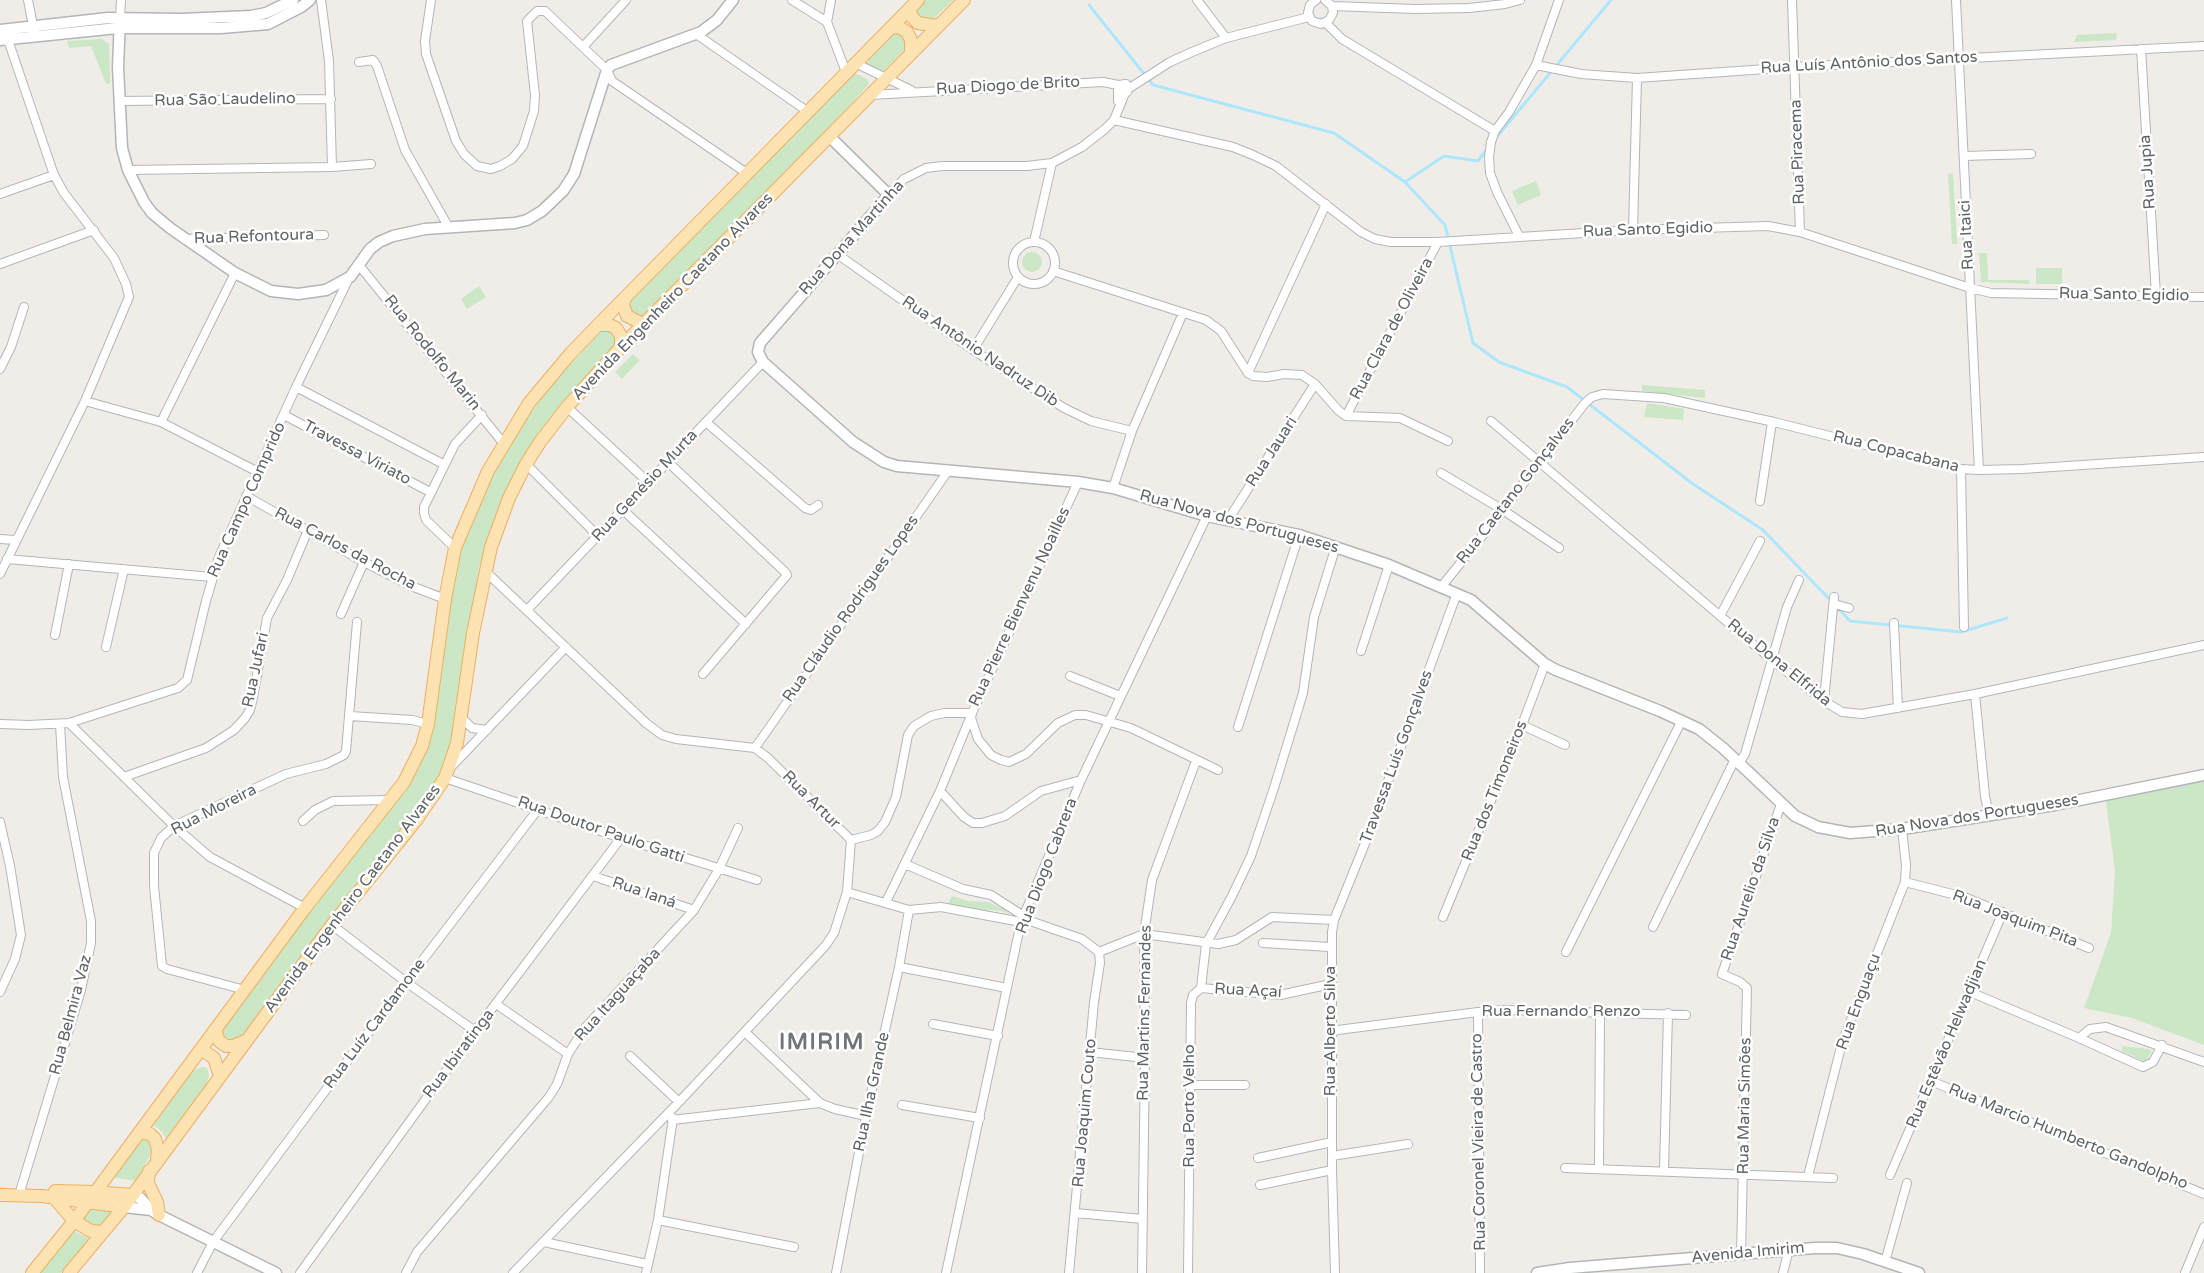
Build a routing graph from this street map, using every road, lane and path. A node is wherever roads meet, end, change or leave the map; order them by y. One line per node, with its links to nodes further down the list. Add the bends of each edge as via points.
1 (28, 0): 26 (street)
2 (121, 0): 22 (street)
3 (293, 0): 22 (street, via 251,16)
4 (310, 0): 22 (street, via 268,24 221,28)
5 (321, 0): 45 (street)
6 (431, 0): 31 (street, via 424,41 429,63 456,141 469,160 482,168 491,169 507,162 520,151 526,138 535,95 526,27 530,16 544,11)
7 (626, 0): 31 (street)
8 (734, 0): 27 (street, via 717,20)
9 (792, 0): 21 (street)
10 (831, 0): 21 (street)
11 (964, 0): 24 (main road, Avenida Engenheiro Caetano Alvares)
12 (1197, 0): 29 (street)
13 (1520, 0): 18 (street, via 1469,8 1415,9)
14 (1559, 0): 36 (street)
15 (1792, 0): 38 (street, Rua Piracema)
16 (1956, 0): 34 (street, Rua Itaici)
17 (1313, 1): 20 (street)
18 (1328, 3): 23 (street, via 1332,17)
19 (914, 4): 24 (main road, via 911,16 918,23); 25 (main road, Avenida Engenheiro Caetano Alvares)
20 (1309, 17): 23 (street, via 1316,24); 29 (street)
21 (827, 22): 37 (street)
22 (119, 23): 26 (street); 46 (street)
23 (1326, 23): 49 (street, via 1342,39)
24 (938, 26): 33 (main road, Avenida Engenheiro Caetano Alvares)
25 (890, 28): 33 (main road, via 899,27 907,32); 37 (main road, Avenida Engenheiro Caetano Alvares)
26 (34, 31): 28 (street)
27 (696, 34): 39 (street, via 611,65); 47 (street)
28 (3, 35): 58 (street)
29 (1226, 39): 42 (street, via 1170,62)
30 (2204, 46): 32 (street, Rua Luís Antônio dos Santos)
31 (583, 47): 39 (street)
32 (2140, 49): 34 (street, Rua Luís Antônio dos Santos); 79 (street, Rua Jupia)
33 (911, 54): 40 (main road, Avenida Engenheiro Caetano Alvares)
34 (1959, 58): 38 (street, Rua Luís Antônio dos Santos); 52 (street, Rua Itaici)
35 (359, 62): 62 (street, via 373,60 377,66 405,150)
36 (1536, 65): 41 (street, Rua Luís Antônio dos Santos, via 1581,74); 49 (street)
37 (850, 67): 40 (street, Rua Diogo de Brito); 47 (main road, Avenida Engenheiro Caetano Alvares)
38 (1795, 67): 41 (street, Rua Luís Antônio dos Santos); 65 (street, Rua Piracema)
39 (607, 70): 57 (street, via 612,81); 62 (street, via 574,174 553,202 527,220 515,223)
40 (887, 78): 43 (street, Rua Diogo de Brito); 44 (main road, Avenida Engenheiro Caetano Alvares)
41 (1637, 78): 64 (street)
42 (1122, 89): 43 (street, Rua Diogo de Brito, via 1103,82); 48 (street)
43 (913, 91): 44 (street, Rua Diogo de Brito)
44 (870, 95): 50 (main road, Avenida Engenheiro Caetano Alvares)
45 (331, 99): 46 (street, Rua São Laudelino); 55 (street)
46 (119, 101): 56 (street, via 122,148)
47 (807, 111): 57 (main road, Avenida Engenheiro Caetano Alvares)
48 (1114, 120): 53 (street, Rua Dona Martinha, via 1082,147); 61 (street, Rua Santo Egidio, via 1253,154 1276,166)
49 (1495, 131): 67 (street, via 1490,173)
50 (829, 136): 60 (street); 84 (main road, Avenida Engenheiro Caetano Alvares)
51 (2031, 154): 52 (street)
52 (1964, 156): 78 (street, Rua Itaici)
53 (1052, 163): 60 (street, Rua Dona Martinha, via 934,167 904,179); 69 (street)
54 (371, 164): 55 (street)
55 (332, 167): 56 (street)
56 (128, 170): 68 (street, via 152,213)
57 (748, 174): 81 (main road, Avenida Engenheiro Caetano Alvares)
58 (54, 175): 59 (street); 63 (street)
59 (0, 194)
60 (889, 195): 71 (street, Rua Dona Martinha)
61 (1326, 204): 70 (street, Rua Santo Egidio, via 1375,239); 90 (street)
62 (449, 228): 73 (street, via 393,236 370,249)
63 (94, 230): 72 (street); 94 (street, via 114,258 129,297)
64 (1633, 230): 65 (street, Rua Santo Egidio, via 1768,225); 67 (street, Rua Santo Egidio)
65 (1800, 232): 78 (street, Rua Santo Egidio)
66 (324, 235): 68 (street, Rua Refontoura)
67 (1519, 236): 70 (street, Rua Santo Egidio)
68 (184, 239): 75 (street)
69 (1034, 242): 74 (street, via 1051,252); 77 (street, via 1015,254 1014,270)
70 (1438, 242): 98 (street, Rua Clara de Oliveira)
71 (837, 254): 87 (street, Rua Antônio Nadruz Dib); 88 (street, Rua Dona Martinha, via 760,343 758,351)
72 (0, 264)
73 (358, 264): 76 (street); 97 (street, Rua Rodolfo Marin)
74 (1053, 271): 77 (street, via 1040,283 1024,282); 83 (street)
75 (235, 273): 76 (street, via 271,291 292,294 326,290); 100 (street)
76 (350, 277): 92 (street, Rua Campo Comprido)
77 (1018, 277): 87 (street)
78 (1970, 288): 79 (street, Rua Santo Egidio, via 1995,294); 112 (street, Rua Itaici)
79 (2156, 295): 80 (street, Rua Santo Egidio)
80 (2204, 297)
81 (625, 298): 84 (main road, via 627,316); 85 (main road, Avenida Engenheiro Caetano Alvares)
82 (24, 307): 89 (street)
83 (1183, 313): 90 (street, via 1221,331); 103 (street)
84 (643, 324): 86 (main road, Avenida Engenheiro Caetano Alvares)
85 (598, 325): 86 (main road, via 616,328); 105 (main road, Avenida Engenheiro Caetano Alvares, via 538,391)
86 (621, 347): 95 (main road, Avenida Engenheiro Caetano Alvares)
87 (973, 350): 103 (street, Rua Antônio Nadruz Dib, via 1078,416)
88 (764, 362): 101 (street, Rua Genésio Murta); 113 (street, Rua Nova dos Portugueses, via 872,456 897,466)
89 (0, 369)
90 (1248, 373): 91 (street, via 1260,377 1302,375)
91 (1315, 384): 98 (street); 126 (street, Rua Jauari)
92 (296, 387): 96 (street, Rua Campo Comprido); 109 (street)
93 (1592, 396): 102 (street, Rua Copacabana, via 1664,398); 108 (street, Rua Caetano Gonçalves)
94 (85, 401): 100 (street); 131 (street)
95 (567, 407): 110 (main road, Avenida Engenheiro Caetano Alvares); 116 (street)
96 (284, 415): 114 (street, Rua Campo Comprido); 119 (street, Travessa Viriato)
97 (482, 415): 105 (street, Rua Rodolfo Marin); 109 (street, via 455,444)
98 (1346, 416): 104 (street, via 1400,418)
99 (1491, 421): 108 (street, Rua Dona Elfrida)
100 (161, 422): 114 (street)
101 (706, 422): 107 (street, Rua Genésio Murta); 122 (street, via 805,508 811,510)
102 (1772, 422): 111 (street, Rua Copacabana); 121 (street)
103 (1132, 431): 118 (street)
104 (1448, 441)
105 (504, 444): 134 (main road, Avenida Engenheiro Caetano Alvares, via 478,492)
106 (2204, 458): 112 (street, Rua Copacabana)
107 (668, 462): 116 (street, Rua Genésio Murta); 154 (street, via 786,573 786,578)
108 (1539, 463): 124 (street, Rua Caetano Gonçalves); 151 (street, Rua Dona Elfrida)
109 (443, 464): 119 (street)
110 (526, 464): 129 (street); 141 (main road, Avenida Engenheiro Caetano Alvares, via 500,519)
111 (1961, 469): 112 (street, Rua Copacabana); 155 (street)
112 (1979, 470)
113 (948, 471): 117 (street, Rua Nova dos Portugueses); 181 (street, Rua Cláudio Rodrigues Lopes)
114 (258, 472): 120 (street, Rua Campo Comprido)
115 (1441, 472): 124 (street)
116 (648, 482): 123 (street, Rua Genésio Murta)
117 (1078, 482): 118 (street, Rua Nova dos Portugueses); 170 (street, Rua Pierre Bienvenu Noailles)
118 (1113, 488): 125 (street, Rua Nova dos Portugueses)
119 (430, 492): 134 (street, via 424,507 425,518)
120 (246, 496): 127 (street, Rua Carlos da Rocha); 143 (street, Rua Campo Comprido)
121 (1760, 501)
122 (818, 505)
123 (623, 510): 129 (street, Rua Genésio Murta); 154 (street)
124 (1503, 510): 135 (street); 145 (street, Rua Caetano Gonçalves)
125 (1207, 516): 126 (street, Rua Nova dos Portugueses); 166 (street, Rua Diogo Cabrera)
126 (1228, 520): 128 (street, Rua Nova dos Portugueses)
127 (309, 530): 137 (street, Rua Carlos da Rocha); 187 (street, Rua Jufari, via 267,618 253,698 245,718 206,748)
128 (1299, 535): 133 (street, Rua Nova dos Portugueses); 178 (street)
129 (598, 536): 149 (street, Rua Genésio Murta)
130 (0, 539): 131 (street)
131 (16, 540): 136 (street)
132 (1760, 541): 151 (street)
133 (1336, 546): 139 (street, Rua Nova dos Portugueses); 219 (street, via 1314,617 1303,693 1274,788 1251,855)
134 (455, 548): 147 (main road, Avenida Engenheiro Caetano Alvares)
135 (1559, 548)
136 (7, 559): 138 (street); 142 (street)
137 (364, 562): 147 (street, Rua Carlos da Rocha); 150 (street)
138 (69, 564): 140 (street); 156 (street)
139 (1389, 565): 145 (street, Rua Nova dos Portugueses); 160 (street)
140 (124, 569): 143 (street); 158 (street)
141 (485, 571): 149 (street); 171 (main road, Avenida Engenheiro Caetano Alvares)
142 (0, 574)
143 (212, 577): 174 (street, Rua Campo Comprido, via 184,684)
144 (1799, 580): 161 (street)
145 (1442, 586): 146 (street, Rua Nova dos Portugueses)
146 (1457, 593): 162 (street, Rua Nova dos Portugueses, via 1486,611); 214 (street, Travessa Luís Gonçalves)
147 (445, 599): 176 (main road, Avenida Engenheiro Caetano Alvares)
148 (1849, 608): 167 (street, via 1834,601)
149 (527, 610): 159 (street)
150 (341, 614)
151 (1720, 616): 161 (street, Rua Dona Elfrida)
152 (357, 622): 169 (street, Rua Moreira)
153 (1894, 623): 168 (street)
154 (746, 624): 163 (street)
155 (1964, 627)
156 (55, 635)
157 (2204, 645): 165 (street, Rua Dona Elfrida)
158 (106, 647)
159 (566, 647): 179 (street); 181 (street, via 663,735)
160 (1361, 651)
161 (1772, 660): 167 (street, Rua Dona Elfrida); 183 (street, via 1745,754)
162 (1545, 664): 173 (street, Rua Nova dos Portugueses, via 1576,680); 177 (street, Rua dos Timoneiros)
163 (703, 674)
164 (1070, 676): 166 (street)
165 (1975, 694): 168 (street, Rua Dona Elfrida); 193 (street)
166 (1120, 696): 172 (street, Rua Diogo Cabrera)
167 (1824, 701): 168 (street, Rua Dona Elfrida, via 1853,714)
168 (1898, 708)
169 (350, 716): 176 (street); 196 (street, Rua Moreira, via 346,751 340,758 286,774)
170 (971, 716): 172 (street, via 982,745 992,755 1009,762 1026,754 1067,717 1086,715); 189 (street); 200 (street, Rua Pierre Bienvenu Noailles, via 931,716 914,726 908,735 896,797 885,822 871,835)
171 (461, 717): 179 (street, via 472,728); 185 (main road, Avenida Engenheiro Caetano Alvares)
172 (1109, 720): 182 (street); 188 (street, Rua Diogo Cabrera)
173 (1682, 720): 183 (street, Rua Nova dos Portugueses, via 1711,737); 223 (street)
174 (64, 723): 175 (street); 187 (street); 283 (street, Rua Belmira Vaz, via 63,777 91,921 91,943 81,990)
175 (0, 724)
176 (428, 724): 190 (main road, Avenida Engenheiro Caetano Alvares, via 415,764)
177 (1522, 725): 180 (street); 212 (street, Rua dos Timoneiros)
178 (1238, 727)
179 (487, 730): 185 (street)
180 (1565, 745)
181 (755, 748): 200 (street, Rua Artur)
182 (1196, 760): 184 (street); 217 (street, Rua Martins Fernandes, via 1152,880)
183 (1737, 761): 191 (street, Rua Nova dos Portugueses); 216 (street)
184 (1218, 770)
185 (447, 774): 192 (street, Rua Doutor Paulo Gatti); 215 (main road, Avenida Engenheiro Caetano Alvares, via 417,819)
186 (2204, 775): 193 (street, Rua Nova dos Portugueses)
187 (124, 777): 196 (street)
188 (1081, 780): 189 (street, via 1041,791 1005,816 982,823 964,817); 213 (street, Rua Diogo Cabrera)
189 (940, 791): 201 (street)
190 (392, 800): 194 (street, via 333,801); 208 (main road, Avenida Engenheiro Caetano Alvares)
191 (1781, 804): 198 (street, Rua Nova dos Portugueses, via 1804,821 1833,830 1865,833); 225 (street, Rua Aurelio da Silva)
192 (539, 808): 199 (street, Rua Doutor Paulo Gatti); 226 (street, Rua Luíz Cardamone)
193 (1989, 816): 198 (street, Rua Nova dos Portugueses)
194 (303, 821)
195 (0, 822): 231 (street, via 21,935)
196 (174, 826): 208 (street, via 218,862); 230 (street, Rua Moreira, via 161,838 153,861 161,964 166,969)
197 (738, 828): 202 (street, Rua Itaguaçaba)
198 (1902, 829): 205 (street, Rua Enguaçu)
199 (621, 838): 202 (street, Rua Doutor Paulo Gatti); 203 (street, Rua Ibiratinga)
200 (851, 840): 206 (street, Rua Artur)
201 (905, 864): 207 (street); 213 (street, via 963,889 991,895)
202 (719, 869): 204 (street, Rua Doutor Paulo Gatti); 209 (street, Rua Itaguaçaba)
203 (593, 876): 209 (street, Rua Ianá); 233 (street, Rua Ibiratinga)
204 (757, 880)
205 (1905, 882): 211 (street, Rua Joaquim Pita); 276 (street, Rua Enguaçu, via 1844,1035)
206 (847, 892): 207 (street); 242 (street, Rua Artur, via 834,933 826,945)
207 (886, 902): 210 (street)
208 (305, 908): 230 (main road, Avenida Engenheiro Caetano Alvares)
209 (694, 910): 249 (street, Rua Itaguaçaba, via 584,1029)
210 (909, 910): 213 (street, via 941,908); 224 (street, Rua Ilha Grande)
211 (2003, 912): 221 (street, Rua Joaquim Pita); 232 (street, Rua Estêvão Helwadjian)
212 (1443, 917)
213 (1022, 920): 222 (street, via 1082,939); 228 (street, Rua Diogo Cabrera)
214 (1334, 920): 219 (street, via 1272,917 1227,943); 220 (street, Rua Alberto Silva)
215 (332, 925): 226 (street); 245 (main road, Avenida Engenheiro Caetano Alvares)
216 (1653, 927)
217 (1144, 934): 219 (street); 222 (street); 251 (street, Rua Martins Fernandes)
218 (1263, 943): 220 (street)
219 (1206, 944): 229 (street, Rua Porto Velho)
220 (1330, 947): 227 (street, Rua Alberto Silva)
221 (2089, 948)
222 (1098, 952): 248 (street, Rua Joaquim Couto)
223 (1566, 952)
224 (899, 967): 228 (street); 260 (street, Rua Ilha Grande)
225 (1722, 974): 274 (street, Rua Maria Simões, via 1747,988)
226 (406, 982): 240 (street); 295 (street, Rua Luíz Cardamone)
227 (1331, 984): 229 (street, Rua Açaí, via 1280,995); 241 (street, Rua Alberto Silva)
228 (1007, 988): 243 (street, Rua Diogo Cabrera)
229 (1201, 988): 255 (street, Rua Porto Velho, via 1191,1003)
230 (244, 990): 239 (main road, Avenida Engenheiro Caetano Alvares)
231 (0, 992)
232 (1970, 992): 244 (street); 254 (street, Rua Estêvão Helwadjian)
233 (496, 1004): 240 (street, Rua Ibiratinga); 249 (street)
234 (1600, 1011): 235 (street, Rua Fernando Renzo); 236 (street, Rua Fernando Renzo); 270 (street)
235 (1478, 1012): 241 (street, Rua Fernando Renzo); 318 (street, Rua Coronel Vieira de Castro)
236 (1668, 1013): 237 (street, Rua Fernando Renzo); 273 (street)
237 (1686, 1015)
238 (933, 1024): 243 (street)
239 (215, 1030): 245 (main road, via 226,1046); 247 (main road, Avenida Engenheiro Caetano Alvares)
240 (475, 1031): 308 (street, Rua Ibiratinga)
241 (1330, 1031): 264 (street, Rua Alberto Silva)
242 (745, 1032): 257 (street); 258 (street, Rua Artur)
243 (998, 1035): 261 (street, Rua Diogo Cabrera)
244 (2079, 1038): 246 (street, via 2090,1029 2106,1027); 246 (street, via 2143,1067 2154,1062)
245 (245, 1041): 253 (main road, Avenida Engenheiro Caetano Alvares)
246 (2162, 1045): 252 (street)
247 (201, 1048): 253 (main road, via 214,1058); 263 (main road, Avenida Engenheiro Caetano Alvares)
248 (1090, 1052): 251 (street); 289 (street, Rua Joaquim Couto)
249 (568, 1054): 309 (street, Rua Itaguaçaba, via 549,1097 417,1252)
250 (630, 1056): 258 (street)
251 (1145, 1058): 290 (street, Rua Martins Fernandes)
252 (2204, 1062)
253 (219, 1076): 268 (main road, Avenida Engenheiro Caetano Alvares)
254 (1931, 1081): 275 (street, Rua Estêvão Helwadjian); 280 (street, Rua Marcio Humberto Gandolpho)
255 (1191, 1085): 256 (street); 316 (street, Rua Porto Velho)
256 (1245, 1085)
257 (820, 1103): 260 (street); 262 (street)
258 (676, 1104): 262 (street); 296 (street, Rua Artur)
259 (902, 1105): 261 (street)
260 (866, 1116): 312 (street, Rua Ilha Grande)
261 (980, 1118): 313 (street, Rua Diogo Cabrera)
262 (672, 1120): 291 (street)
263 (140, 1132): 268 (main road, via 155,1139); 285 (main road, Avenida Engenheiro Caetano Alvares)
264 (1332, 1142): 266 (street, Rua Alberto Silva); 267 (street)
265 (1408, 1144): 266 (street)
266 (1332, 1156): 271 (street, Rua Alberto Silva)
267 (1258, 1158)
268 (157, 1160): 272 (main road, Avenida Engenheiro Caetano Alvares)
269 (1565, 1168): 270 (street)
270 (1599, 1168): 273 (street)
271 (1332, 1170): 279 (street); 317 (street, Rua Alberto Silva)
272 (149, 1171): 282 (main road, Avenida Engenheiro Caetano Alvares); 288 (main road, via 150,1190 157,1202)
273 (1664, 1171): 274 (street)
274 (1743, 1174): 276 (street); 299 (street, Rua Maria Simões)
275 (1890, 1175)
276 (1808, 1176): 277 (street)
277 (1833, 1178)
278 (1907, 1183): 300 (street)
279 (1260, 1185)
280 (2204, 1194)
281 (0, 1195): 283 (main road)
282 (132, 1195): 285 (main road); 287 (main road, Avenida Engenheiro Caetano Alvares); 288 (street)
283 (19, 1196): 284 (main road)
284 (42, 1196): 285 (main road, via 50,1191); 286 (main road)
285 (92, 1197): 286 (main road); 287 (main road); 292 (main road, Avenida Engenheiro Caetano Alvares)
286 (56, 1200): 292 (main road)
287 (124, 1207): 288 (street); 294 (main road, Avenida Engenheiro Caetano Alvares)
288 (155, 1212): 295 (street)
289 (1075, 1213): 290 (street); 314 (street, Rua Joaquim Couto)
290 (1143, 1219): 315 (street, Rua Martins Fernandes)
291 (658, 1220): 297 (street); 301 (street)
292 (74, 1221): 294 (main road, via 91,1232); 304 (main road, Avenida Engenheiro Caetano Alvares)
293 (2204, 1227): 323 (street)
294 (102, 1232): 305 (main road, Avenida Engenheiro Caetano Alvares)
295 (213, 1242): 306 (street, Rua Luíz Cardamone); 307 (street)
296 (544, 1242): 301 (street); 310 (street, Rua Artur)
297 (794, 1247)
298 (1789, 1249): 299 (street, Avenida Imirim); 300 (street, Avenida Imirim, via 1836,1248); 321 (street)
299 (1741, 1254): 303 (street, Avenida Imirim)
300 (1885, 1262): 322 (street, Avenida Imirim)
301 (647, 1264): 311 (street)
302 (1585, 1267): 303 (street, Avenida Imirim); 319 (street, Avenida Imirim); 320 (street)
303 (1621, 1268)
304 (32, 1273)
305 (69, 1273)
306 (197, 1273)
307 (276, 1273)
308 (300, 1273)
309 (406, 1273)
310 (513, 1273)
311 (646, 1273)
312 (836, 1273)
313 (946, 1273)
314 (1069, 1273)
315 (1142, 1273)
316 (1188, 1273)
317 (1335, 1273)
318 (1480, 1273)
319 (1537, 1273)
320 (1595, 1273)
321 (1784, 1273)
322 (1919, 1273)
323 (2186, 1273)

